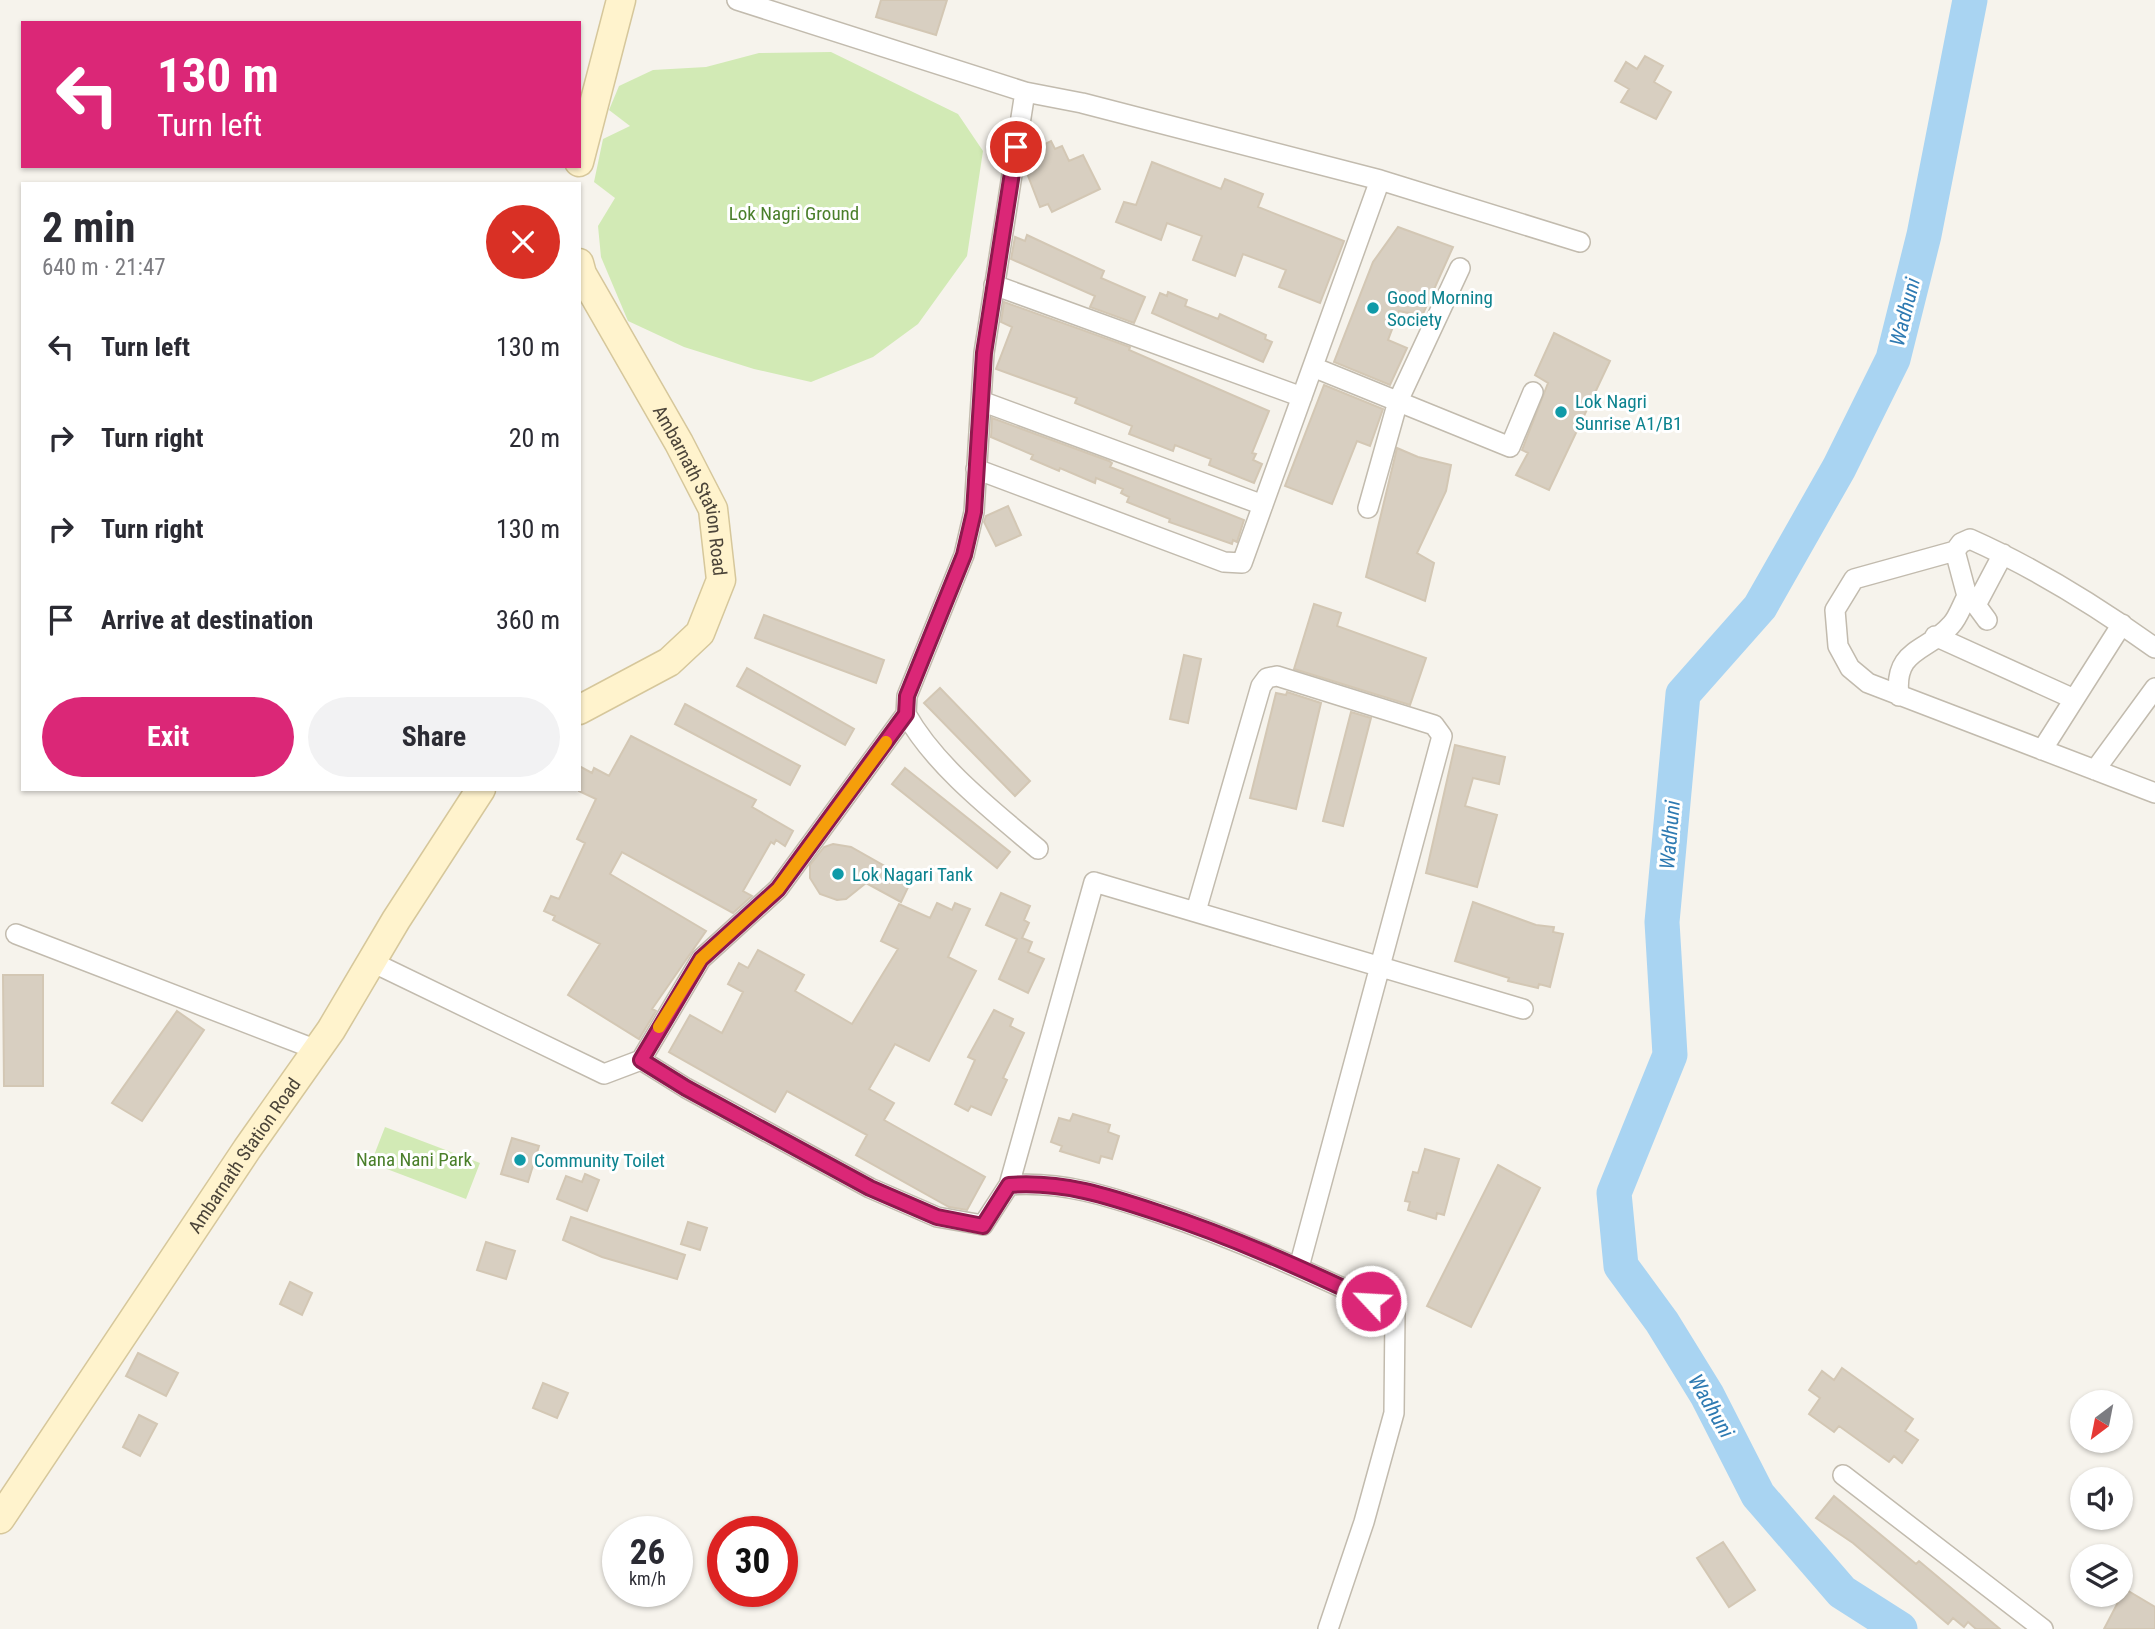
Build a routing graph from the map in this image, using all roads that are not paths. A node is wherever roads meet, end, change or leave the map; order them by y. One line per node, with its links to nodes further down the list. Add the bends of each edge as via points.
1 (621, 0): 4 (main road)
2 (737, 0): 3 (street)
3 (1025, 92): 5 (street); 9 (street)
4 (581, 156)
5 (1380, 180): 6 (street); 10 (street)
6 (1580, 242)
7 (1460, 268): 14 (street)
8 (581, 270): 27 (main road, Ambarnath Station Road, via 713,509 721,580 699,633 669,662)
9 (994, 285): 12 (street); 13 (street)
10 (1313, 367): 12 (street); 14 (street)
11 (1533, 392): 14 (street, via 1510,447)
12 (1302, 397): 16 (street)
13 (981, 401): 15 (street); 16 (street)
14 (1398, 401): 17 (street)
15 (976, 469): 16 (street, via 1224,562 1242,563); 28 (street, via 974,512 964,555 907,696)
16 (1263, 505)
17 (1368, 508)
18 (1955, 551): 19 (street, via 1970,539); 22 (street, via 1966,596 1951,626); 25 (street, via 1854,579 1835,610 1838,646 1850,668 1868,683)
19 (2003, 554): 20 (street, via 1976,605); 21 (street)
20 (1987, 620)
21 (2122, 624): 23 (street); 26 (street)
22 (1935, 636): 25 (street, via 1915,650 1903,667 1897,682); 26 (street)
23 (2155, 648)
24 (2155, 688): 30 (street)
25 (1899, 696): 29 (street)
26 (2074, 699): 29 (street)
27 (581, 709)
28 (906, 714): 33 (street, via 958,777); 40 (street, via 778,889 701,959)
29 (2042, 750): 30 (street)
30 (2095, 770): 32 (street)
31 (480, 791): 36 (main road, Ambarnath Station Road)
32 (2155, 793)
33 (1038, 849)
34 (1196, 911): 37 (street); 37 (street, via 1267,678 1434,725 1442,736); 41 (street, via 1094,882)
35 (16, 934): 39 (street)
36 (372, 961): 39 (main road, Ambarnath Station Road); 40 (street, via 604,1074)
37 (1378, 968): 38 (street); 42 (street)
38 (1523, 1009)
39 (317, 1050): 44 (main road, Ambarnath Station Road)
40 (641, 1060): 41 (street, via 816,1159 937,1217 983,1226)
41 (1009, 1185): 42 (street, via 1087,1189 1208,1229)
42 (1299, 1267): 45 (street, via 1395,1312 1394,1413)
43 (1843, 1475): 46 (street)
44 (0, 1519)
45 (1328, 1629)
46 (2043, 1629)

